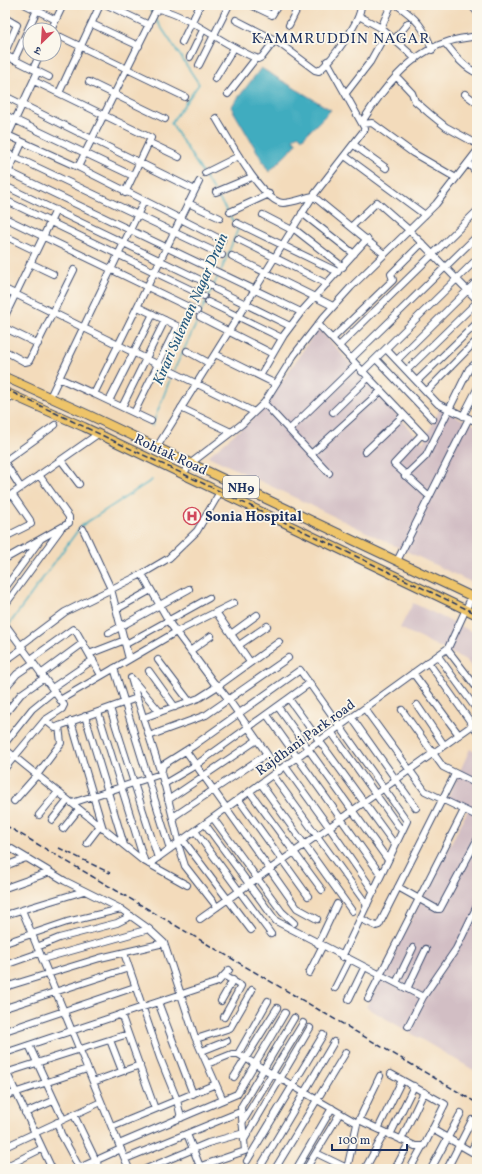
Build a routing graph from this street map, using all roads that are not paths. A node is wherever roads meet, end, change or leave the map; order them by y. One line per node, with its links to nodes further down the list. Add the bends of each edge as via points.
1 (7, 5): 16 (street)
2 (26, 5): 17 (street)
3 (63, 5): 22 (street)
4 (100, 5): 27 (street)
5 (107, 5): 24 (street)
6 (151, 5): 18 (street)
7 (200, 5): 25 (street)
8 (229, 5): 32 (street)
9 (252, 5): 10 (street, via 272,15)
10 (278, 5)
11 (299, 5): 28 (street)
12 (361, 5): 20 (street)
13 (391, 5): 29 (street)
14 (397, 5): 42 (street, via 419,23 427,34)
15 (471, 5): 19 (street)
16 (5, 10)
17 (37, 10): 22 (street); 47 (street)
18 (156, 11): 24 (street); 25 (street, via 162,9)
19 (477, 12)
20 (359, 16): 29 (street); 48 (street, via 349,34)
21 (5, 18): 43 (street, via 17,24)
22 (56, 20)
23 (236, 20): 35 (street)
24 (150, 23): 39 (street)
25 (191, 23): 30 (street); 37 (street)
26 (408, 23): 36 (street)
27 (92, 24): 39 (street); 40 (street)
28 (289, 25)
29 (381, 28): 31 (street)
30 (203, 30): 32 (street); 44 (street)
31 (386, 33): 36 (street); 60 (street, via 370,62)
32 (213, 36): 41 (street); 50 (street)
33 (477, 36): 38 (street)
34 (62, 38): 40 (street)
35 (275, 40): 45 (street, via 262,57); 48 (street, via 317,71)
36 (394, 40): 46 (street)
37 (182, 42)
38 (445, 43): 42 (street); 53 (street, via 457,58)
39 (139, 46): 51 (street)
40 (81, 47): 51 (street); 59 (street)
41 (234, 48): 45 (street); 56 (street)
42 (432, 50): 46 (street)
43 (5, 54): 47 (street)
44 (190, 57)
45 (256, 58): 62 (street)
46 (416, 59): 55 (street)
47 (14, 60): 52 (street)
48 (327, 61): 60 (street)
49 (38, 62): 52 (street)
50 (198, 65)
51 (127, 69): 61 (street); 65 (street)
52 (35, 70): 54 (street); 57 (street)
53 (477, 73)
54 (49, 77)
55 (397, 77): 73 (street, via 378,96); 78 (street, via 412,93 415,101 430,114 446,127)
56 (215, 79)
57 (34, 81): 59 (street); 67 (street)
58 (89, 82): 61 (street)
59 (59, 93): 68 (street)
60 (346, 93): 73 (street)
61 (115, 94): 68 (street); 71 (street)
62 (228, 94)
63 (465, 94): 66 (street)
64 (5, 96): 67 (street)
65 (185, 97)
66 (477, 103)
67 (23, 104): 72 (street); 75 (street)
68 (105, 115): 75 (street); 77 (street, via 150,136)
69 (5, 116): 72 (street)
70 (216, 118): 83 (street)
71 (165, 119)
72 (15, 120): 74 (street); 82 (street)
73 (363, 123): 79 (street, via 365,129); 96 (street, via 372,123 413,153)
74 (6, 135): 76 (street)
75 (93, 140): 82 (street); 87 (street)
76 (22, 142): 85 (street); 89 (street)
77 (150, 143): 86 (street); 87 (street)
78 (477, 144)
79 (354, 145): 84 (street); 90 (street)
80 (477, 151): 88 (street)
81 (5, 152): 85 (street)
82 (86, 153): 89 (street); 94 (street)
83 (239, 156): 92 (street); 95 (street)
84 (345, 156): 104 (street); 113 (street)
85 (15, 157): 91 (street); 114 (street)
86 (179, 157)
87 (140, 163): 94 (street); 100 (street)
88 (468, 163): 93 (street); 96 (street)
89 (78, 167): 102 (street)
90 (386, 168)
91 (7, 170): 97 (street); 122 (street)
92 (205, 172)
93 (477, 173)
94 (133, 176): 102 (street)
95 (252, 177): 101 (street); 103 (street)
96 (456, 178): 113 (street)
97 (5, 179)
98 (199, 182): 100 (street)
99 (5, 186): 108 (street)
100 (195, 190): 107 (street)
101 (216, 192)
102 (125, 193): 106 (street)
103 (269, 194): 104 (street, via 283,203); 110 (street)
104 (313, 196): 111 (street); 120 (street)
105 (5, 200): 118 (street)
106 (144, 201): 114 (street); 117 (street)
107 (188, 203): 116 (street); 117 (street)
108 (56, 210): 118 (street); 131 (street)
109 (477, 211): 138 (street)
110 (230, 212)
111 (302, 213): 121 (street); 136 (street)
112 (263, 215): 121 (street)
113 (424, 215): 123 (street)
114 (137, 216): 122 (street); 124 (street)
115 (5, 218): 127 (street)
116 (220, 218)
117 (180, 219): 124 (street); 130 (street)
118 (50, 222): 127 (street); 139 (street)
119 (237, 223): 133 (street)
120 (351, 227): 123 (street, via 377,202); 129 (street)
121 (292, 229): 133 (street); 149 (street)
122 (130, 230): 131 (street); 134 (street)
123 (410, 230): 132 (street); 137 (street)
124 (174, 233): 134 (street); 140 (street)
125 (5, 236): 135 (street)
126 (477, 236): 146 (street)
127 (43, 237): 135 (street); 148 (street)
128 (238, 239): 142 (street)
129 (366, 239): 136 (street); 137 (street)
130 (222, 240)
131 (124, 243): 139 (street); 144 (street)
132 (422, 243): 138 (street); 181 (street, via 392,273 393,280)
133 (282, 245): 142 (street); 149 (street)
134 (166, 247): 144 (street); 158 (street)
135 (36, 251): 145 (street)
136 (354, 254): 149 (street)
137 (384, 254): 164 (street)
138 (433, 254): 146 (street); 185 (street)
139 (118, 255): 148 (street); 150 (street)
140 (222, 255)
141 (232, 256): 152 (street)
142 (275, 257): 152 (street); 155 (street)
143 (477, 259): 153 (street)
144 (160, 260): 150 (street); 163 (street)
145 (30, 263): 151 (street); 160 (street)
146 (445, 267): 153 (street); 193 (street)
147 (74, 270): 168 (street)
148 (111, 270): 156 (street); 178 (street)
149 (341, 270): 155 (street)
150 (155, 273): 156 (street); 171 (street)
151 (53, 274)
152 (265, 274): 158 (street); 161 (street)
153 (457, 279): 159 (street); 186 (street)
154 (477, 281): 159 (street)
155 (327, 284): 161 (street)
156 (148, 288): 165 (street); 166 (street)
157 (5, 289): 160 (street)
158 (255, 289): 163 (street); 167 (street)
159 (467, 290): 162 (street); 195 (street)
160 (16, 294): 168 (street); 170 (street)
161 (315, 297): 164 (street); 167 (street)
162 (477, 301): 200 (street)
163 (246, 304): 171 (street); 176 (street)
164 (333, 306): 175 (street)
165 (138, 307): 169 (street); 184 (street)
166 (197, 311)
167 (301, 312): 176 (street)
168 (54, 313): 178 (street); 183 (street)
169 (153, 314): 173 (street); 189 (street)
170 (5, 316)
171 (238, 317): 179 (street); 180 (street)
172 (200, 318): 179 (street)
173 (165, 320): 192 (street); 198 (street, via 177,326)
174 (477, 323): 206 (street)
175 (318, 324): 181 (street); 208 (street)
176 (290, 326): 180 (street)
177 (5, 328): 183 (street)
178 (83, 328): 184 (street); 204 (street)
179 (228, 332): 190 (street); 191 (street)
180 (282, 338): 191 (street)
181 (332, 339): 185 (street)
182 (477, 340): 212 (street)
183 (38, 344): 187 (street, via 28,362)
184 (119, 345): 189 (street); 214 (street)
185 (339, 346): 193 (street)
186 (386, 349): 194 (street); 195 (street)
187 (5, 351)
188 (187, 351): 197 (street)
189 (134, 353): 192 (street); 217 (street)
190 (215, 354): 197 (street); 203 (street)
191 (273, 354): 203 (street)
192 (146, 359): 198 (street); 220 (street)
193 (351, 359): 199 (street)
194 (376, 359): 201 (street); 228 (street)
195 (397, 360): 200 (street)
196 (477, 362): 222 (street, via 469,369)
197 (209, 363): 207 (street)
198 (158, 365): 207 (street); 225 (street)
199 (356, 365): 201 (street); 232 (street)
200 (407, 370): 206 (street)
201 (362, 372): 205 (street)
202 (5, 376): 209 (highway, Rohtak Road / NH9)
203 (260, 376): 208 (street)
204 (59, 378): 214 (street); 215 (street)
205 (368, 378): 211 (street); 224 (street)
206 (417, 381): 212 (street)
207 (196, 384): 221 (street); 223 (street)
208 (276, 384): 219 (street)
209 (27, 386): 215 (highway, Rohtak Road / NH9); 216 (highway)
210 (477, 389): 227 (street)
211 (381, 391): 226 (street); 237 (street)
212 (427, 391): 222 (street, via 438,404)
213 (9, 394): 216 (highway, Rohtak Road / NH9); 218 (street)
214 (94, 394): 217 (street)
215 (50, 397): 235 (highway, Rohtak Road / NH9)
216 (21, 400): 234 (highway, Rohtak Road / NH9)
217 (109, 401): 220 (street)
218 (5, 402)
219 (264, 403): 223 (street); 232 (street)
220 (122, 407): 225 (street)
221 (181, 408): 233 (street); 235 (street)
222 (451, 409): 227 (street); 244 (street, via 426,456)
223 (254, 412): 233 (street)
224 (332, 412)
225 (134, 413): 229 (street)
226 (404, 415): 236 (street); 244 (street, via 424,436 394,464)
227 (466, 417): 230 (street); 249 (street)
228 (432, 419)
229 (150, 421)
230 (477, 421)
231 (55, 425): 239 (street)
232 (289, 430): 237 (street)
233 (232, 432): 240 (street)
234 (98, 434): 238 (street); 242 (highway, Rohtak Road / NH9)
235 (157, 447): 240 (highway, Rohtak Road / NH9)
236 (365, 452)
237 (311, 454): 241 (street)
238 (61, 460): 243 (street); 245 (street)
239 (5, 462): 246 (street)
240 (191, 463): 242 (street); 256 (highway, Rohtak Road / NH9)
241 (329, 473)
242 (183, 474): 247 (highway, Rohtak Road / NH9)
243 (39, 475): 246 (street); 251 (street, via 69,517 68,525)
244 (405, 476): 249 (street)
245 (79, 484)
246 (21, 488): 248 (street)
247 (220, 492): 257 (street, via 197,531 169,558); 268 (highway, Rohtak Road / NH9)
248 (12, 494): 250 (street); 253 (street, via 31,524)
249 (429, 496): 256 (street)
250 (5, 499)
251 (61, 529): 254 (street); 265 (street)
252 (83, 529): 259 (street)
253 (5, 537)
254 (41, 539): 255 (street); 258 (street)
255 (5, 559)
256 (397, 561): 263 (highway, Rohtak Road / NH9)
257 (142, 574): 259 (street); 261 (street)
258 (5, 588)
259 (111, 589): 267 (street); 284 (street, via 65,612)
260 (189, 589): 266 (street)
261 (151, 590): 266 (street); 267 (street)
262 (209, 598): 272 (street)
263 (474, 598): 268 (street, Rajdhani Park road)
264 (234, 603): 269 (street)
265 (5, 605)
266 (160, 605): 272 (street); 274 (street)
267 (117, 609): 274 (street)
268 (466, 609): 271 (highway, Rohtak Road / NH9); 285 (street, Rajdhani Park road)
269 (216, 612): 276 (street); 278 (street)
270 (257, 615): 278 (street)
271 (477, 615)
272 (168, 620): 276 (street); 280 (street)
273 (5, 624): 284 (street)
274 (122, 626): 277 (street); 280 (street)
275 (267, 626): 283 (street)
276 (176, 632): 286 (street); 290 (street)
277 (109, 633)
278 (231, 634): 283 (street)
279 (211, 636): 286 (street)
280 (125, 642): 288 (street); 290 (street)
281 (279, 642): 294 (street)
282 (83, 643): 288 (street); 293 (street, via 73,629); 300 (street)
283 (239, 645): 294 (street)
284 (22, 646): 292 (street); 293 (street)
285 (447, 649): 287 (street, Rajdhani Park road); 304 (street)
286 (190, 651): 302 (street)
287 (438, 656): 295 (street, Rajdhani Park road); 318 (street)
288 (91, 657): 299 (street); 305 (street)
289 (288, 658): 309 (street)
290 (129, 659): 296 (street)
291 (158, 660): 310 (street)
292 (5, 661)
293 (32, 661): 300 (street); 303 (street)
294 (250, 662): 302 (street)
295 (428, 662): 298 (street, Rajdhani Park road); 329 (street)
296 (114, 668): 299 (street); 311 (street)
297 (149, 671): 313 (street)
298 (414, 673): 316 (street, Rajdhani Park road); 335 (street)
299 (101, 675): 308 (street)
300 (43, 676): 305 (street); 321 (street, via 21,694)
301 (310, 683): 307 (street); 322 (street, via 299,670); 331 (street)
302 (218, 686): 309 (street); 310 (street)
303 (5, 688)
304 (477, 688)
305 (53, 690): 308 (street); 339 (street, via 32,709)
306 (137, 698): 311 (street); 320 (street, via 131,678); 325 (street)
307 (289, 699): 314 (street); 338 (street)
308 (60, 700): 327 (street, via 64,705 62,709)
309 (229, 700): 322 (street); 336 (street, via 206,715)
310 (189, 701): 313 (street)
311 (124, 703): 315 (street); 358 (street)
312 (417, 705): 340 (street)
313 (175, 706): 320 (street)
314 (278, 707): 323 (street); 342 (street)
315 (110, 708): 319 (street); 360 (street)
316 (365, 709): 326 (street, Rajdhani Park road); 351 (street)
317 (402, 710): 345 (street)
318 (477, 710)
319 (98, 712): 324 (street); 364 (street)
320 (160, 712): 325 (street)
321 (5, 714)
322 (239, 714): 332 (street); 343 (street)
323 (267, 715): 332 (street); 347 (street)
324 (85, 716): 328 (street); 367 (street)
325 (143, 718): 336 (street)
326 (352, 718): 331 (street, Rajdhani Park road); 359 (street)
327 (45, 720): 330 (street, via 54,728); 346 (street)
328 (71, 721): 330 (street); 371 (street)
329 (475, 723): 333 (street); 335 (street)
330 (59, 726): 355 (street, via 62,742)
331 (341, 726): 334 (street, Rajdhani Park road); 365 (street)
332 (249, 728): 337 (street); 348 (street)
333 (477, 731)
334 (332, 733): 338 (street, Rajdhani Park road); 370 (street)
335 (459, 735): 340 (street)
336 (149, 736): 353 (street)
337 (257, 740): 344 (street); 357 (street)
338 (320, 741): 342 (street, Rajdhani Park road); 377 (street)
339 (5, 743)
340 (444, 745): 345 (street)
341 (5, 749): 346 (street)
342 (308, 750): 347 (street, Rajdhani Park road); 381 (street)
343 (186, 751): 348 (street); 353 (street, via 162,765)
344 (267, 754): 352 (street); 366 (street)
345 (432, 754): 351 (street); 354 (street, via 445,769)
346 (14, 757): 350 (street); 355 (street)
347 (297, 758): 349 (street, Rajdhani Park road); 387 (street)
348 (196, 765): 357 (street); 361 (street)
349 (285, 766): 352 (street, Rajdhani Park road); 390 (street)
350 (5, 768)
351 (409, 770): 359 (street); 374 (street, via 425,791)
352 (279, 771): 356 (street, Rajdhani Park road)
353 (161, 774): 358 (street); 361 (street)
354 (455, 774): 363 (street); 374 (street)
355 (37, 775): 368 (street); 375 (street)
356 (273, 775): 362 (street, Rajdhani Park road); 395 (street)
357 (204, 777): 366 (street); 372 (street)
358 (147, 778): 360 (street); 403 (street)
359 (396, 780): 365 (street); 378 (street)
360 (134, 783): 364 (street); 406 (street)
361 (164, 784): 372 (street)
362 (261, 784): 369 (street, Rajdhani Park road); 399 (street)
363 (477, 784)
364 (121, 787): 367 (street); 409 (street)
365 (384, 788): 370 (street); 394 (street, via 407,820)
366 (213, 790): 380 (street); 385 (street)
367 (108, 791): 371 (street); 401 (street)
368 (58, 792): 376 (street); 383 (street)
369 (250, 792): 373 (street, Rajdhani Park road); 404 (street)
370 (375, 794): 377 (street); 394 (street)
371 (95, 796): 376 (street); 391 (street)
372 (168, 800): 385 (street)
373 (239, 800): 380 (street, Rajdhani Park road); 408 (street)
374 (443, 800): 382 (street); 417 (street)
375 (14, 801)
376 (70, 802): 379 (street); 388 (street)
377 (364, 802): 381 (street); 402 (street)
378 (416, 808)
379 (79, 809): 391 (street); 392 (street)
380 (227, 809): 386 (street, Rajdhani Park road); 411 (street)
381 (353, 810): 387 (street); 407 (street)
382 (464, 810): 384 (street); 425 (street)
383 (39, 815)
384 (477, 816)
385 (173, 817): 397 (street)
386 (213, 818): 389 (street, Rajdhani Park road); 414 (street)
387 (341, 818): 390 (street); 413 (street)
388 (52, 820)
389 (205, 824): 393 (street, Rajdhani Park road); 416 (street)
390 (329, 827): 395 (street); 422 (street)
391 (102, 828): 398 (street); 401 (street)
392 (63, 829)
393 (195, 831): 397 (street, Rajdhani Park road); 421 (street)
394 (402, 831): 402 (street)
395 (317, 836): 399 (street); 427 (street)
396 (477, 840): 425 (street, via 442,908 437,909)
397 (180, 842): 403 (street, Rajdhani Park road); 424 (street); 429 (street, via 185,866)
398 (87, 843)
399 (306, 844): 404 (street); 432 (street)
400 (5, 845): 405 (street)
401 (124, 845): 409 (street)
402 (395, 846): 407 (street)
403 (170, 849): 406 (street, Rajdhani Park road)
404 (294, 852): 408 (street); 419 (street)
405 (26, 858): 410 (street); 412 (street)
406 (158, 858): 409 (street, Rajdhani Park road)
407 (388, 860): 413 (street)
408 (282, 861): 411 (street); 423 (street)
409 (147, 862): 415 (street)
410 (5, 866)
411 (270, 869): 414 (street); 436 (street, via 297,908)
412 (50, 872): 418 (street); 420 (street)
413 (381, 875): 422 (street)
414 (258, 878): 416 (street); 438 (street, via 282,912)
415 (187, 885)
416 (248, 885): 421 (street); 445 (street, via 276,921)
417 (398, 887): 425 (street); 437 (street, via 378,926)
418 (5, 888)
419 (322, 890)
420 (84, 891): 430 (street); 431 (street)
421 (239, 891): 424 (street); 442 (street)
422 (374, 892): 427 (street)
423 (308, 896)
424 (228, 899): 429 (street); 440 (street)
425 (419, 899): 457 (street)
426 (337, 904): 445 (street)
427 (367, 905): 437 (street)
428 (477, 906): 467 (street, via 456,949)
429 (217, 907): 435 (street)
430 (120, 909): 434 (street); 441 (street)
431 (22, 910): 433 (street); 441 (street)
432 (352, 911)
433 (5, 915)
434 (131, 916): 439 (street); 448 (street, via 117,923 59,938)
435 (200, 919)
436 (317, 919)
437 (361, 919): 450 (street)
438 (294, 923)
439 (149, 929): 444 (street); 448 (street)
440 (251, 930)
441 (31, 933): 443 (street); 448 (street)
442 (271, 934)
443 (5, 943)
444 (164, 943): 449 (street); 466 (street)
445 (320, 946): 450 (street); 456 (street)
446 (413, 948): 459 (street)
447 (426, 949): 463 (street)
448 (39, 953): 452 (street); 455 (street)
449 (124, 953): 453 (street); 455 (street)
450 (342, 957): 451 (street)
451 (349, 960): 454 (street); 462 (street)
452 (5, 965)
453 (129, 968): 460 (street); 465 (street)
454 (364, 968): 457 (street); 468 (street)
455 (47, 973): 461 (street); 465 (street)
456 (309, 973)
457 (380, 976): 459 (street); 469 (street)
458 (233, 980): 466 (street, via 227,973 218,982); 472 (street); 479 (street, via 241,986)
459 (396, 983): 463 (street)
460 (135, 986): 473 (street); 476 (street)
461 (5, 987)
462 (335, 988)
463 (407, 989): 467 (street)
464 (252, 990): 488 (street, via 230,1028)
465 (55, 992): 474 (street); 476 (street)
466 (182, 994): 471 (street); 488 (street)
467 (423, 997): 482 (street)
468 (349, 999)
469 (368, 999)
470 (268, 1001): 497 (street)
471 (158, 1002): 473 (street); 521 (street)
472 (221, 1002)
473 (142, 1007): 478 (street); 524 (street)
474 (5, 1008)
475 (277, 1008): 498 (street)
476 (63, 1012): 484 (street); 485 (street)
477 (285, 1013): 500 (street)
478 (121, 1014): 485 (street); 486 (street)
479 (224, 1017)
480 (294, 1018): 504 (street)
481 (303, 1023): 507 (street)
482 (408, 1026)
483 (310, 1028): 511 (street)
484 (5, 1031)
485 (71, 1031): 492 (street); 493 (street)
486 (128, 1034): 489 (street); 502 (street)
487 (323, 1035): 516 (street)
488 (196, 1039): 494 (street)
489 (110, 1040): 493 (street); 506 (street)
490 (227, 1041): 494 (street)
491 (334, 1042): 518 (street)
492 (28, 1045): 496 (street); 499 (street)
493 (78, 1048): 499 (street); 503 (street)
494 (202, 1051): 501 (street)
495 (346, 1052): 523 (street)
496 (5, 1053)
497 (238, 1054): 498 (street); 501 (street)
498 (246, 1058): 500 (street); 510 (street)
499 (36, 1062): 505 (street); 514 (street)
500 (255, 1063): 504 (street); 525 (street, via 237,1094)
501 (207, 1064): 515 (street)
502 (140, 1065): 506 (street); 529 (street)
503 (87, 1069): 513 (street); 514 (street)
504 (264, 1069): 507 (street); 530 (street, via 241,1106)
505 (6, 1071): 520 (street)
506 (122, 1072): 513 (street)
507 (272, 1073): 511 (street); 540 (street)
508 (390, 1074): 512 (street)
509 (380, 1076): 538 (street)
510 (234, 1077)
511 (282, 1079): 516 (street); 547 (street)
512 (402, 1080): 517 (street); 542 (street)
513 (92, 1082): 527 (street)
514 (45, 1084): 520 (street); 526 (street)
515 (216, 1084): 521 (street); 525 (street)
516 (293, 1085): 518 (street); 562 (street)
517 (414, 1086): 519 (street); 546 (street)
518 (305, 1092): 523 (street); 573 (street)
519 (424, 1092): 543 (street, via 445,1104); 549 (street)
520 (16, 1093): 522 (street); 531 (street)
521 (193, 1094): 524 (street)
522 (5, 1096)
523 (317, 1099): 528 (street); 574 (street)
524 (177, 1100): 529 (street); 535 (street)
525 (223, 1100): 535 (street)
526 (53, 1101): 531 (street); 536 (street)
527 (101, 1102): 534 (street); 541 (street)
528 (332, 1108): 532 (street); 563 (street)
529 (155, 1109): 541 (street)
530 (240, 1112): 540 (street); 545 (street)
531 (25, 1113): 544 (street)
532 (340, 1113): 538 (street); 558 (street)
533 (461, 1113): 548 (street)
534 (74, 1115): 536 (street); 561 (street)
535 (181, 1118): 553 (street)
536 (63, 1119): 539 (street)
537 (472, 1120): 552 (street)
538 (358, 1121): 542 (street); 566 (street)
539 (57, 1122): 544 (street); 568 (street)
540 (242, 1123): 547 (street)
541 (112, 1127): 553 (street)
542 (378, 1129): 546 (street)
543 (432, 1129): 548 (street); 554 (street)
544 (34, 1133): 555 (street); 556 (street)
545 (186, 1134): 557 (street); 560 (street)
546 (388, 1134): 549 (street); 576 (street)
547 (244, 1137): 557 (street, via 208,1143); 565 (street, via 244,1152)
548 (448, 1138): 552 (street); 579 (street)
549 (401, 1140): 551 (street)
550 (477, 1140): 559 (street)
551 (409, 1143): 554 (street); 577 (street)
552 (459, 1145): 559 (street); 580 (street)
553 (120, 1146): 560 (street); 561 (street)
554 (422, 1146): 578 (street)
555 (5, 1147)
556 (42, 1149): 564 (street); 567 (street)
557 (193, 1150): 565 (street); 571 (street)
558 (316, 1153): 566 (street); 575 (street)
559 (474, 1153)
560 (125, 1159): 570 (street)
561 (96, 1160): 568 (street); 569 (street)
562 (247, 1161)
563 (298, 1166)
564 (5, 1167)
565 (200, 1167): 572 (street)
566 (347, 1168)
567 (52, 1169)
568 (79, 1169)
569 (100, 1169)
570 (129, 1169)
571 (146, 1169)
572 (192, 1169)
573 (259, 1169)
574 (275, 1169)
575 (306, 1169)
576 (364, 1169)
577 (395, 1169)
578 (410, 1169)
579 (431, 1169)
580 (447, 1169)

